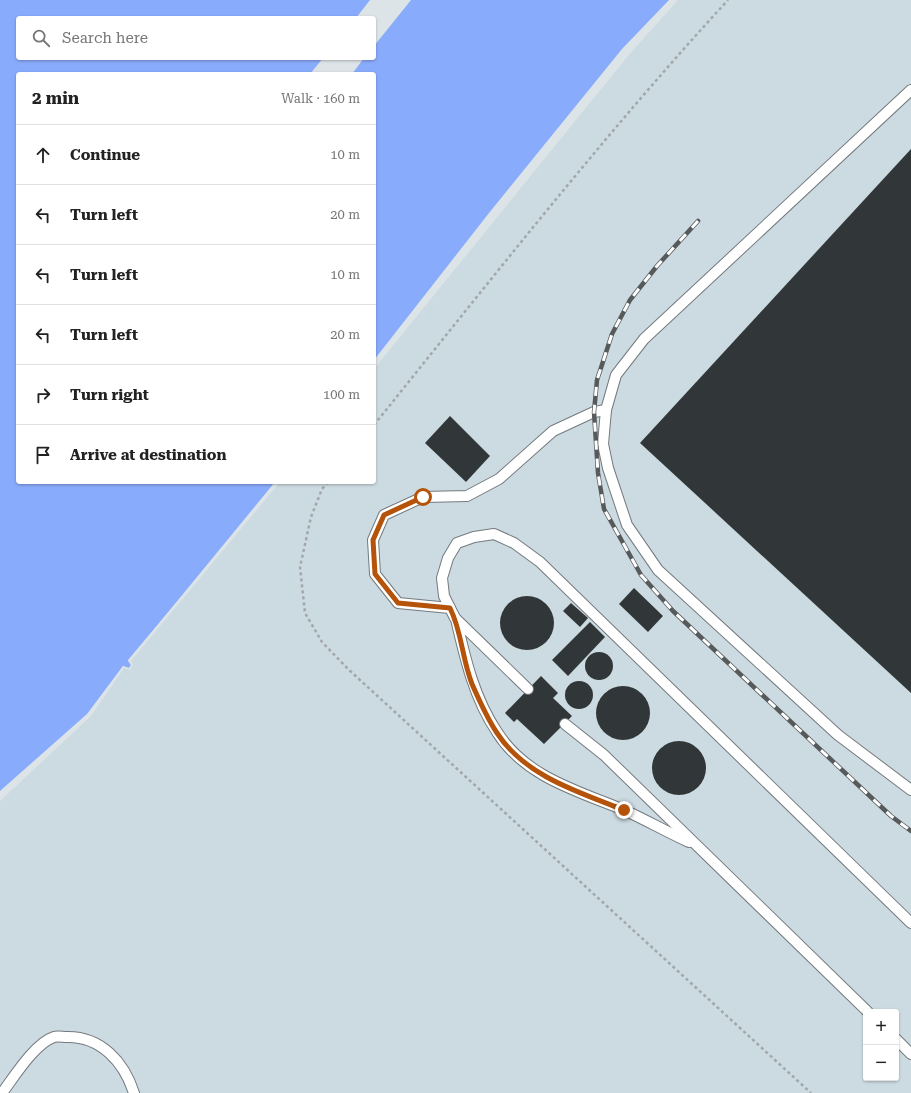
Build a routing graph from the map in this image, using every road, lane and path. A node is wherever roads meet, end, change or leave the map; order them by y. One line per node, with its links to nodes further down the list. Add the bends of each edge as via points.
1 (728, 0): 4 (path, via 661,72)
2 (911, 90): 3 (lane, via 644,339 616,376)
3 (606, 410): 6 (lane, via 594,412 553,431 499,479 467,496 423,497 384,515 373,540 375,574 398,603); 10 (lane, via 603,444 608,468 627,525 658,570 838,735)
4 (376, 423)
5 (326, 484): 18 (path, via 311,517 300,567 305,613 322,642 348,670)
6 (450, 608): 7 (lane); 12 (lane, via 444,596 442,578 448,558 457,543 494,534 514,543 540,562)
7 (455, 618): 8 (lane); 11 (lane, via 472,683 497,733 522,761 560,785 624,810)
8 (528, 689)
9 (565, 724): 11 (lane, via 604,755)
10 (911, 790)
11 (698, 846): 13 (lane)
12 (911, 923)
13 (865, 1009)
14 (899, 1042): 15 (lane)
15 (911, 1054)
16 (2, 1093): 17 (lane, via 34,1050 54,1038 78,1037 97,1044 114,1057 129,1078)
17 (134, 1093)
18 (811, 1093)

